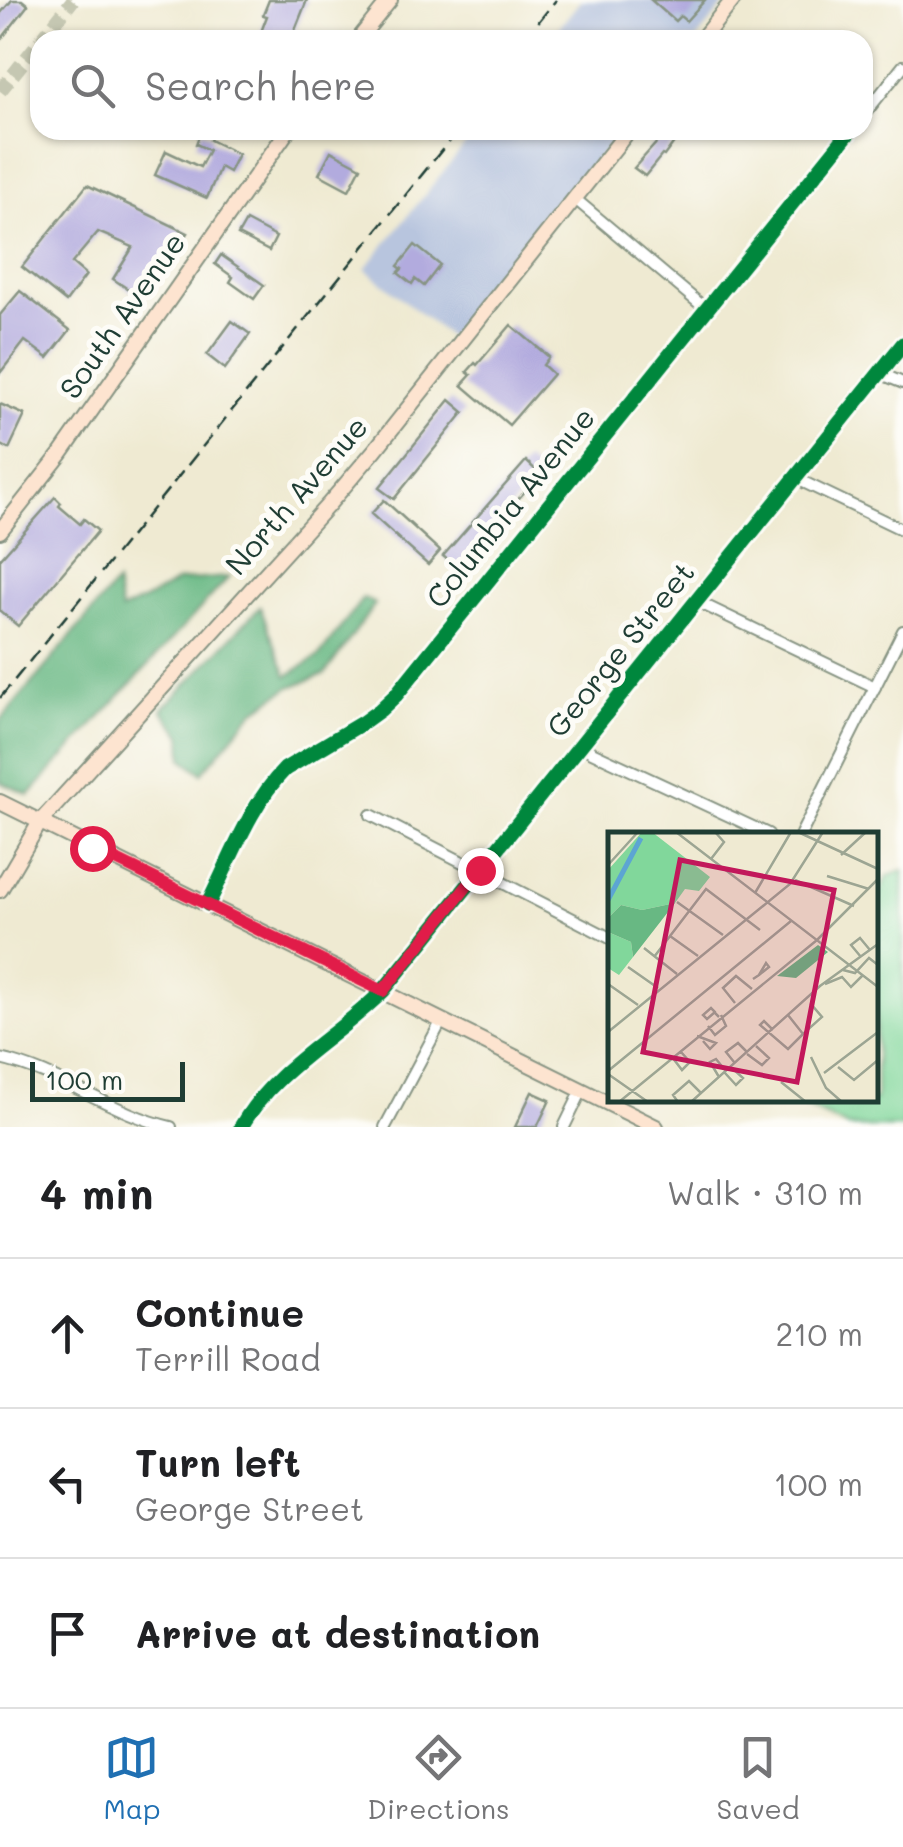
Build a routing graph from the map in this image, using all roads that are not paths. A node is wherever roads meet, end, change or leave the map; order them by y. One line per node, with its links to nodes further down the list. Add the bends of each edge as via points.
1 (390, 0): 3 (street)
2 (733, 0): 4 (street)
3 (366, 30)
4 (709, 30)
5 (903, 66): 6 (street)
6 (873, 104)
7 (281, 140): 17 (street, South Avenue)
8 (621, 140): 10 (street, North Avenue)
9 (843, 140): 11 (street, Columbia Avenue)
10 (574, 198): 11 (street); 24 (street, North Avenue, via 346,484)
11 (706, 310): 29 (street, Columbia Avenue, via 396,695 274,781)
12 (903, 344): 13 (street, George Street)
13 (879, 373): 14 (street); 15 (street, George Street)
14 (903, 383)
15 (796, 478): 16 (street); 18 (street, George Street)
16 (903, 530)
17 (0, 531)
18 (696, 601): 20 (street); 21 (street, George Street)
19 (903, 631): 20 (street)
20 (876, 686): 26 (street)
21 (580, 746): 25 (street); 27 (street, George Street)
22 (4, 804): 24 (street)
23 (371, 815): 27 (street)
24 (40, 822): 28 (street, North Avenue); 29 (street)
25 (764, 832)
26 (802, 832)
27 (480, 870): 30 (street); 31 (street, George Street)
28 (0, 890)
29 (208, 904): 31 (street)
30 (608, 937)
31 (383, 991): 32 (street); 36 (street, George Street, via 278,1078)
32 (442, 1020): 34 (street); 37 (street)
33 (0, 1059): 35 (street)
34 (582, 1090): 38 (street); 39 (street)
35 (172, 1127)
36 (241, 1127)
37 (385, 1127)
38 (564, 1127)
39 (656, 1127)

